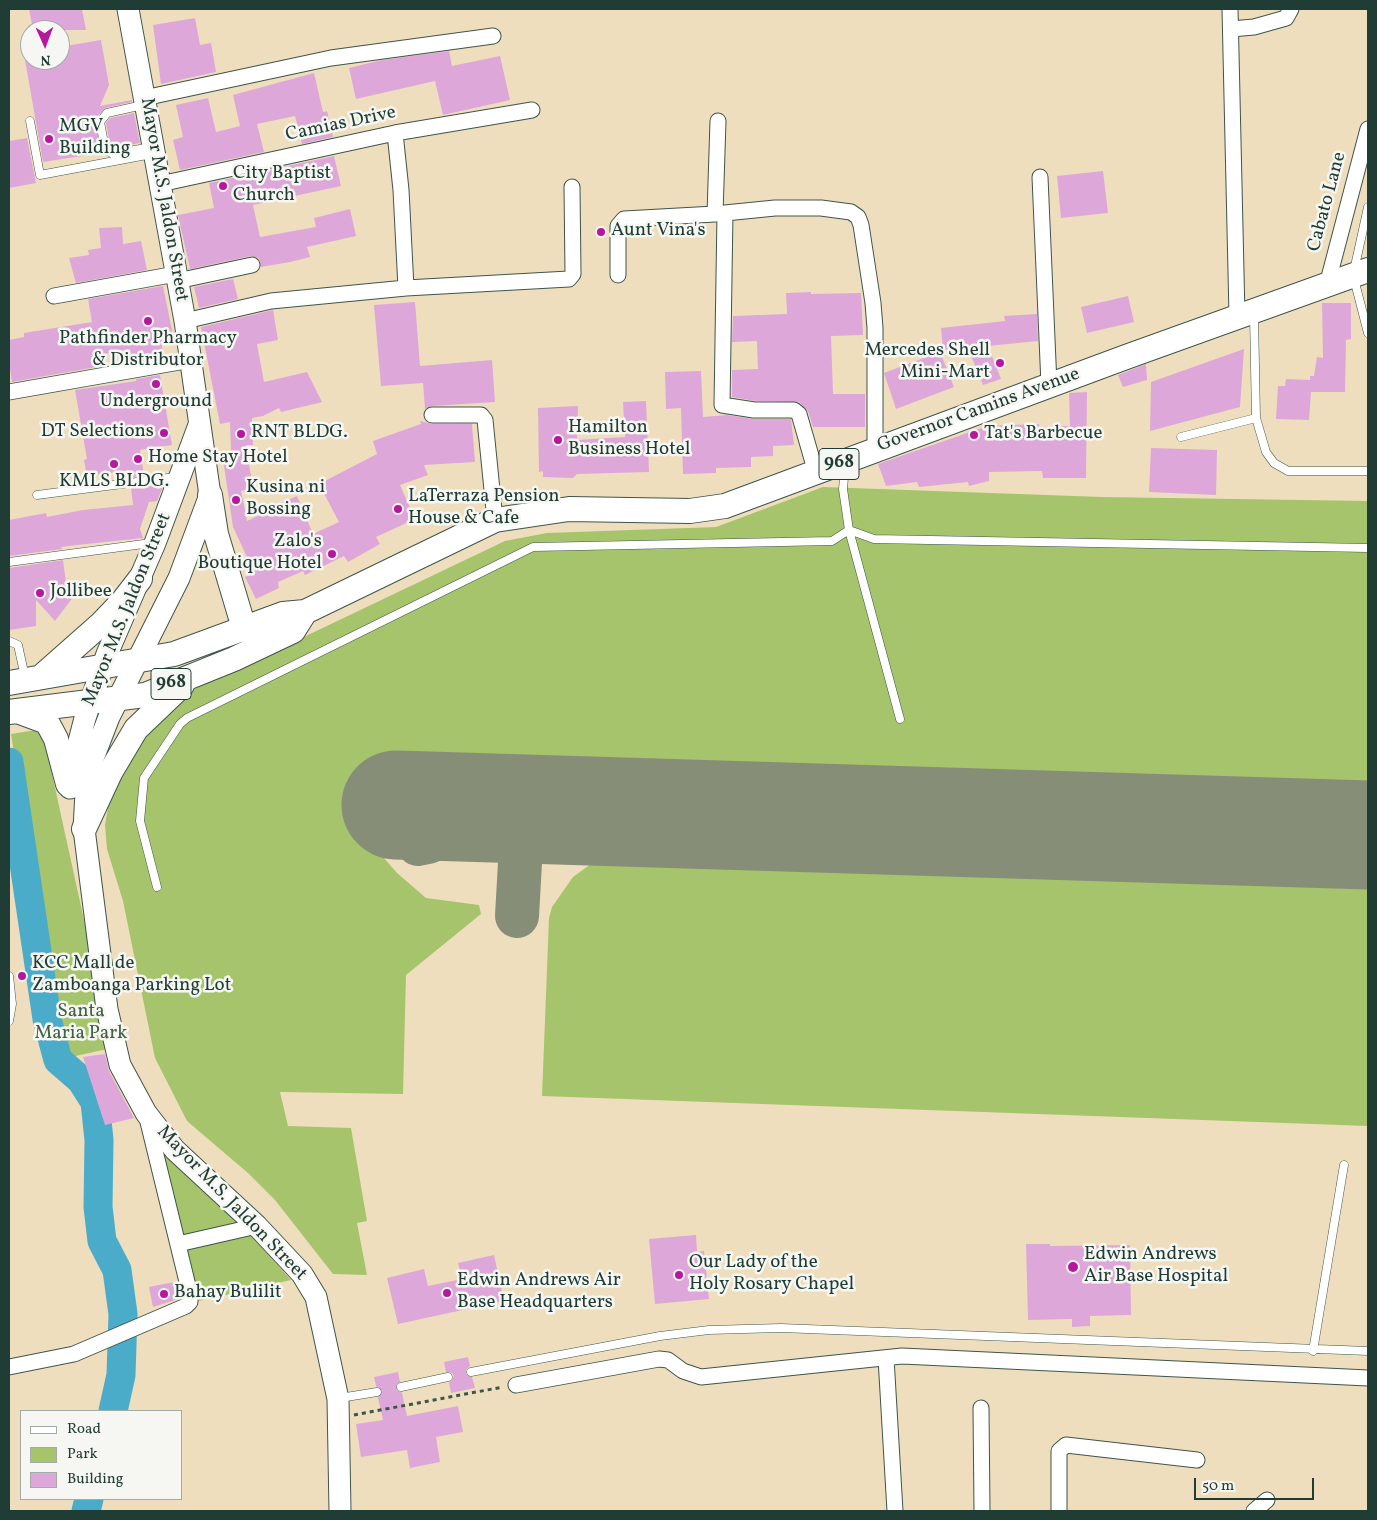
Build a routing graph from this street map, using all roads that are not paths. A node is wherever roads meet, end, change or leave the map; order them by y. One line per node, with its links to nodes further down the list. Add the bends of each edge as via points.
1 (128, 9): 6 (main road, Mayor M.S. Jaldon Street)
2 (1230, 9): 4 (street)
3 (1291, 9): 4 (street, via 1286,18 1254,27)
4 (1231, 28): 25 (street)
5 (493, 36): 6 (street, via 331,58)
6 (145, 101): 12 (main road, Mayor M.S. Jaldon Street); 12 (lane, via 107,113 100,122 105,149 113,154)
7 (532, 110): 11 (street, Camias Drive)
8 (30, 121): 12 (lane, via 40,175)
9 (718, 121): 17 (street)
10 (1368, 129): 22 (street, Cabato Lane)
11 (395, 133): 14 (street, Camias Drive); 23 (street)
12 (153, 150): 14 (main road, Mayor M.S. Jaldon Street)
13 (1040, 177): 29 (street)
14 (160, 184): 21 (main road, Mayor M.S. Jaldon Street)
15 (572, 187): 23 (street, via 573,274 569,280)
16 (1368, 207): 19 (lane)
17 (720, 213): 20 (street, via 624,219 618,226); 35 (street, via 821,208 851,212 858,217 875,328); 38 (street, via 722,405 754,410 794,410 799,414)
18 (252, 266): 21 (street)
19 (1361, 273): 22 (main road, Governor Camins Avenue / 968); 27 (lane)
20 (618, 274)
21 (177, 278): 24 (street); 26 (main road, Mayor M.S. Jaldon Street)
22 (1327, 285): 25 (main road, Governor Camins Avenue / 968)
23 (406, 288): 26 (street, via 271,301)
24 (54, 296)
25 (1245, 313): 29 (main road, Governor Camins Avenue / 968); 32 (lane)
26 (185, 320): 28 (main road, Mayor M.S. Jaldon Street)
27 (1368, 333)
28 (191, 360): 30 (street); 33 (main road, Mayor M.S. Jaldon Street)
29 (1049, 385): 35 (main road, Governor Camins Avenue / 968)
30 (9, 392)
31 (432, 415): 42 (street, via 481,415 486,420)
32 (1256, 418): 34 (lane); 37 (lane, via 1266,452 1274,463 1288,471)
33 (200, 422): 39 (main road, Mayor M.S. Jaldon Street); 41 (main road, Mayor M.S. Jaldon Street)
34 (1181, 437)
35 (875, 449): 36 (main road, Governor Camins Avenue / 968)
36 (846, 461): 38 (main road, Governor Camins Avenue / 968); 43 (lane, via 843,489)
37 (1368, 471)
38 (816, 473): 42 (main road, Governor Camins Avenue / 968, via 725,506 690,511 569,509)
39 (180, 477): 40 (lane); 44 (main road, Mayor M.S. Jaldon Street)
40 (37, 495)
41 (210, 495): 49 (main road, via 216,534); 51 (main road, Mayor M.S. Jaldon Street, via 179,578)
42 (495, 520): 48 (main road, Governor Camins Avenue / 968)
43 (850, 530): 45 (lane, via 880,540); 58 (lane); 61 (lane, via 832,541 533,547 187,718 144,778 140,821)
44 (155, 543): 46 (lane); 47 (main road, Mayor M.S. Jaldon Street)
45 (1368, 548)
46 (9, 562)
47 (140, 579): 52 (main road, Mayor M.S. Jaldon Street); 54 (main road, via 83,641)
48 (305, 612): 49 (main road, Governor Camins Avenue / 968, via 283,614); 53 (main road, Governor Camins Avenue / 968, via 293,631)
49 (244, 628): 51 (main road, Governor Camins Avenue / 968, via 174,654)
50 (9, 641): 54 (lane, via 18,645)
51 (135, 662): 52 (main road, Governor Camins Avenue / 968); 55 (main road, Mayor M.S. Jaldon Street)
52 (103, 668): 54 (main road, Governor Camins Avenue / 968); 56 (main road, Mayor M.S. Jaldon Street)
53 (192, 676): 55 (main road, Governor Camins Avenue / 968, via 145,695); 60 (main road, via 136,730 111,771)
54 (23, 681)
55 (117, 698): 56 (main road, Governor Camins Avenue / 968); 60 (main road, Mayor M.S. Jaldon Street, via 87,774)
56 (91, 702): 57 (main road, Governor Camins Avenue / 968); 59 (main road, Mayor M.S. Jaldon Street)
57 (14, 712): 59 (main road, via 47,722 56,739)
58 (900, 719)
59 (68, 784): 60 (main road, Mayor M.S. Jaldon Street)
60 (84, 829): 64 (main road, Mayor M.S. Jaldon Street, via 107,1009 120,1065)
61 (156, 887)
62 (9, 976): 63 (lane, via 12,1004)
63 (9, 1022)
64 (146, 1114): 66 (main road, Mayor M.S. Jaldon Street, via 175,1150); 67 (street)
65 (1344, 1165): 68 (lane)
66 (257, 1226): 67 (street); 79 (main road, Mayor M.S. Jaldon Street, via 302,1274 316,1296)
67 (178, 1244): 71 (street, via 190,1294 190,1302 186,1306 74,1354)
68 (1313, 1351): 69 (lane); 72 (lane, via 781,1328 709,1330 660,1336)
69 (1368, 1351)
70 (886, 1358): 74 (street, via 912,1356); 75 (street, via 700,1377 683,1371 668,1360 659,1359); 83 (street)
71 (9, 1367)
72 (471, 1372)
73 (448, 1377): 76 (lane)
74 (1368, 1378)
75 (516, 1384)
76 (401, 1387)
77 (377, 1392): 79 (lane)
78 (981, 1408): 84 (street)
79 (339, 1409): 82 (main road, Mayor M.S. Jaldon Street)
80 (1197, 1460): 85 (street, via 1066,1445 1059,1451)
81 (1267, 1500): 86 (street)
82 (340, 1511)
83 (895, 1511)
84 (982, 1511)
85 (1060, 1511)
86 (1254, 1511)

